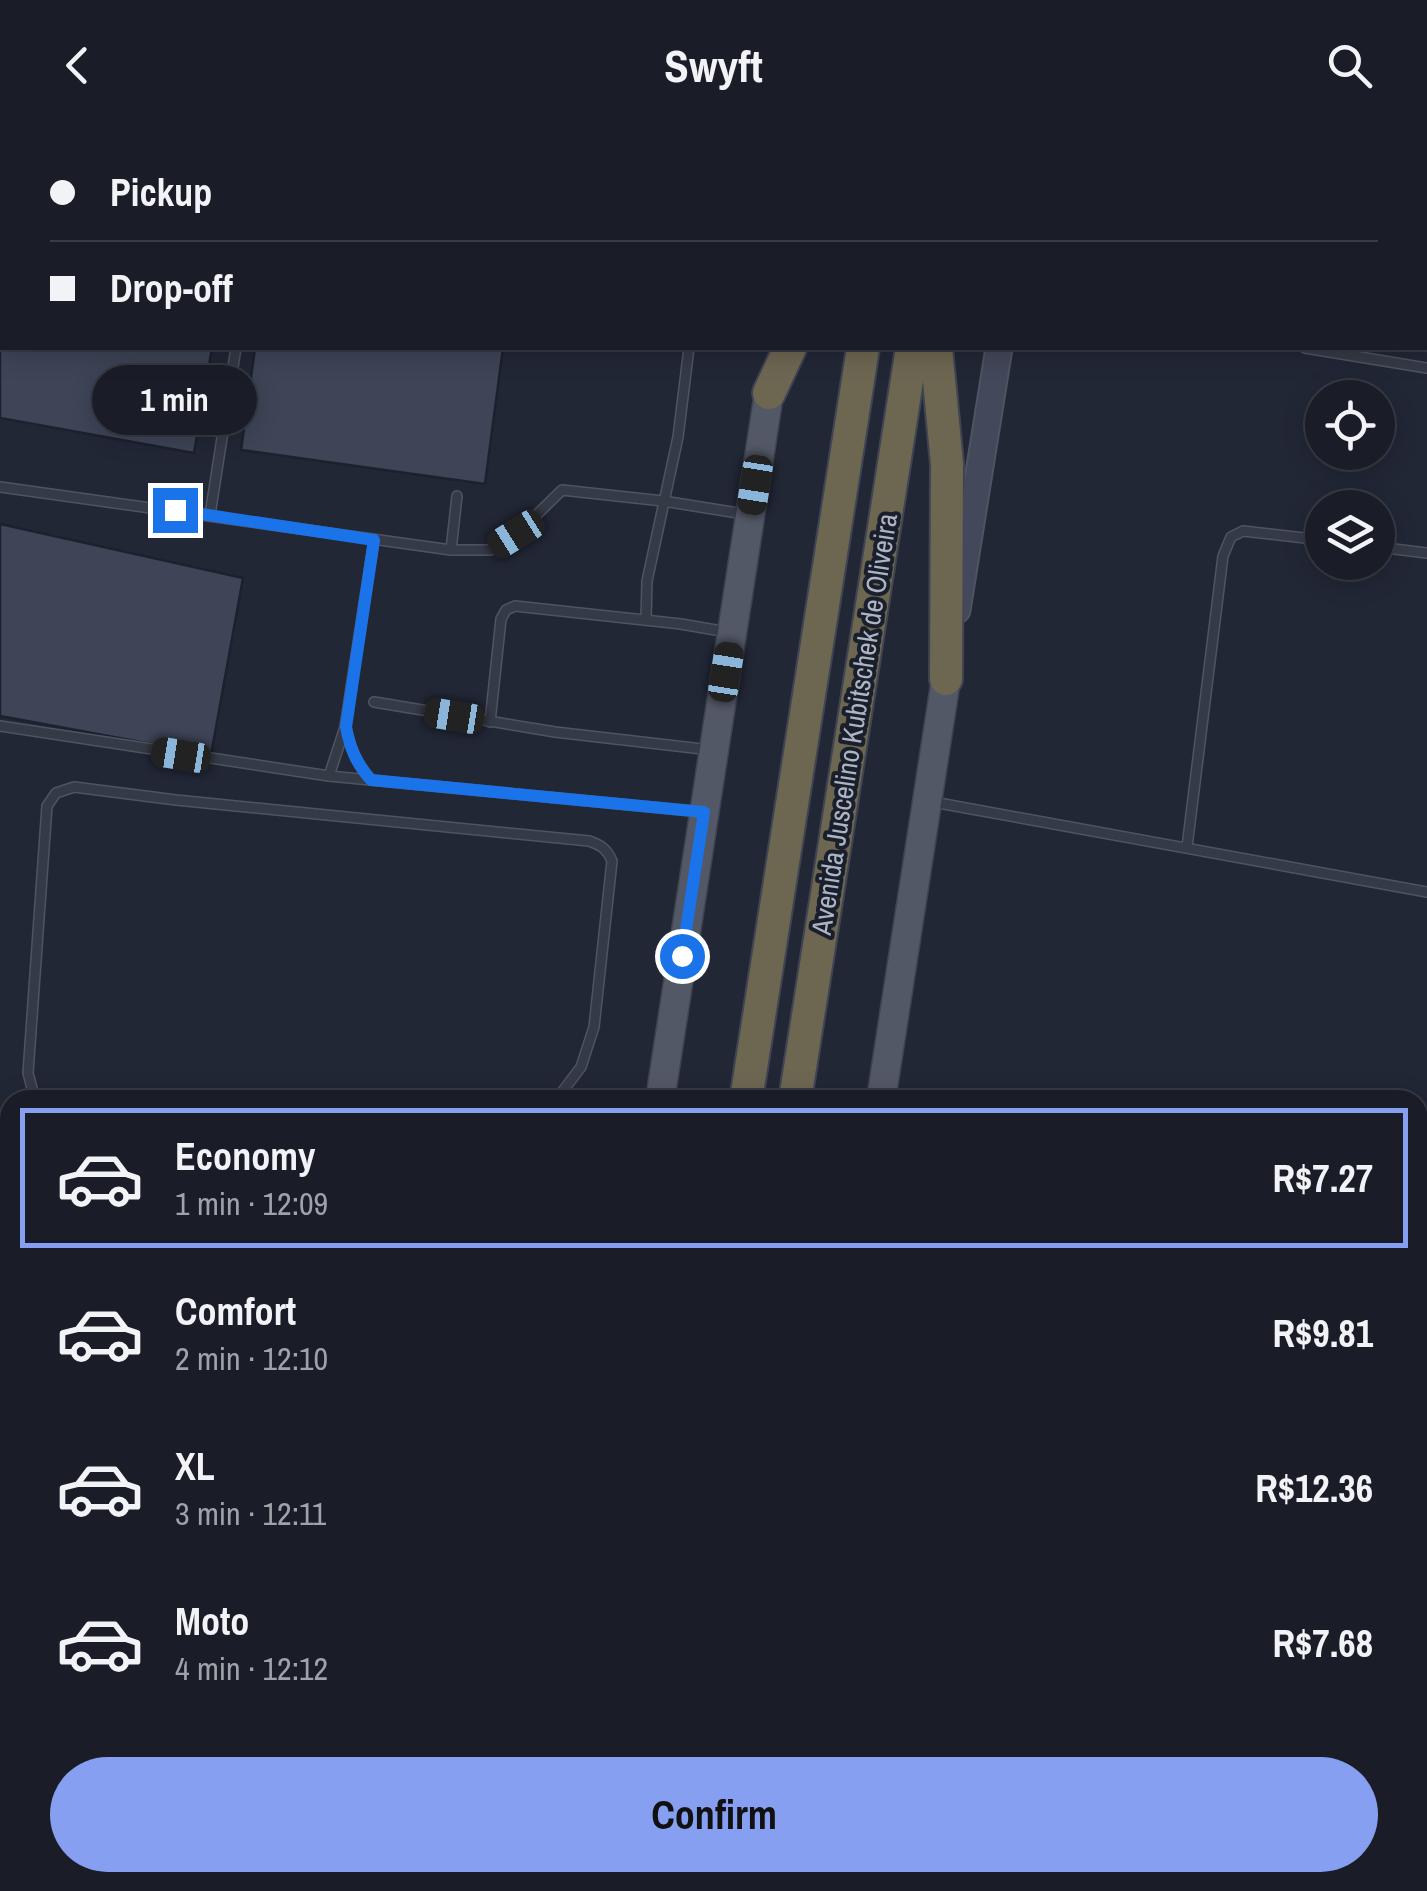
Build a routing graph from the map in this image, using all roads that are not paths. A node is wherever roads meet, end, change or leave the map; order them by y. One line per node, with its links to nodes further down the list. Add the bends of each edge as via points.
1 (236, 350): 15 (lane)
2 (689, 350): 14 (lane)
3 (776, 350): 11 (main road)
4 (789, 350): 11 (highway)
5 (863, 350): 39 (highway, Avenida Juscelino Kubitschek de Oliveira)
6 (912, 350): 40 (highway, Avenida Juscelino Kubitschek de Oliveira)
7 (936, 350): 24 (highway, via 947,464)
8 (999, 350): 24 (main road)
9 (1317, 350): 10 (lane)
10 (1427, 368)
11 (769, 394): 16 (main road)
12 (0, 487): 15 (lane)
13 (457, 496): 20 (lane)
14 (663, 501): 16 (lane); 20 (lane, via 562,490 491,550); 22 (lane)
15 (210, 515): 18 (lane)
16 (750, 515): 23 (main road)
17 (1305, 538): 34 (lane, via 1243,531 1230,537)
18 (374, 540): 20 (lane); 28 (lane)
19 (1395, 549): 21 (lane)
20 (451, 550)
21 (1427, 553)
22 (646, 620): 23 (lane); 26 (lane, via 506,610)
23 (732, 633): 29 (main road)
24 (946, 679): 32 (main road)
25 (374, 702): 26 (lane)
26 (490, 722): 29 (lane)
27 (0, 726): 30 (lane)
28 (346, 727): 30 (lane); 31 (lane, via 350,749)
29 (714, 750): 33 (main road)
30 (329, 776): 31 (lane)
31 (371, 780): 33 (lane)
32 (928, 800): 34 (lane); 41 (main road)
33 (704, 812): 38 (main road)
34 (1186, 848): 35 (lane)
35 (1427, 892)
36 (32, 1090): 37 (lane, via 47,806 56,793 74,787 599,844 612,861 594,1027)
37 (563, 1090)
38 (662, 1090)
39 (748, 1090)
40 (796, 1090)
41 (883, 1090)

